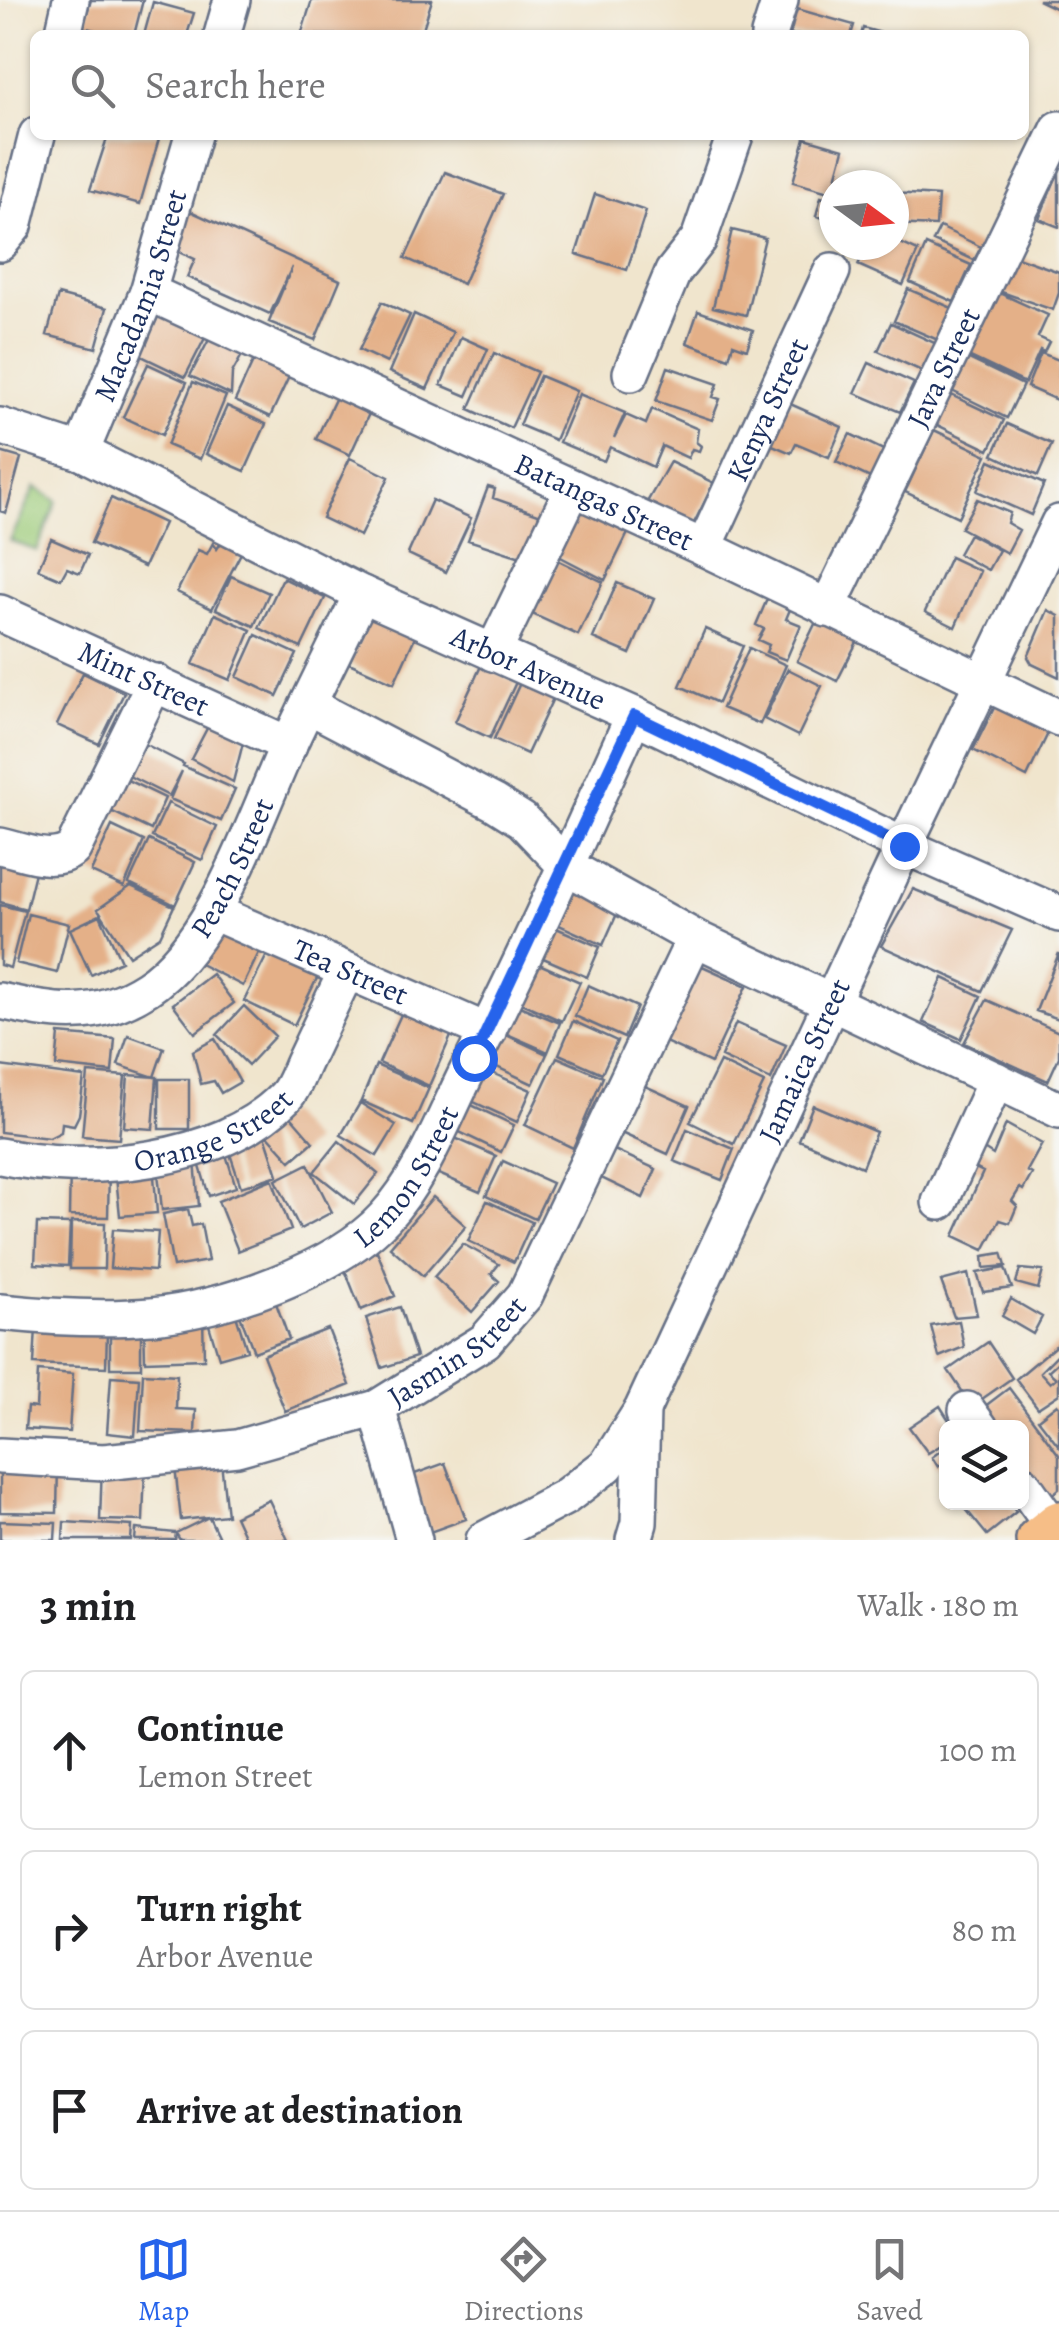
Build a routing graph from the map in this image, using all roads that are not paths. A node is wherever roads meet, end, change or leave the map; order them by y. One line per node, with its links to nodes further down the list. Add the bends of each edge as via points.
1 (72, 0): 4 (street)
2 (232, 0): 5 (street)
3 (780, 0): 6 (street)
4 (63, 30)
5 (223, 30)
6 (770, 30)
7 (1059, 129): 21 (street, Java Street)
8 (36, 140): 11 (street, via 14,226)
9 (192, 140): 13 (street, Macadamia Street)
10 (733, 140): 14 (street, via 699,239 673,272)
11 (0, 243)
12 (832, 271): 19 (street, Kenya Street)
13 (148, 292): 16 (street, Macadamia Street); 17 (street, Batangas Street)
14 (630, 372)
15 (0, 426): 16 (street, Arbor Avenue)
16 (81, 452): 20 (street, Arbor Avenue)
17 (572, 488): 19 (street, Batangas Street); 23 (street)
18 (1059, 523): 25 (street, Jamaica Street)
19 (704, 548): 21 (street, Batangas Street)
20 (362, 594): 23 (street, Arbor Avenue); 26 (street, Peach Street)
21 (828, 609): 25 (street, Batangas Street)
22 (3, 623): 24 (street, Mint Street)
23 (493, 653): 27 (street, Arbor Avenue)
24 (155, 682): 29 (street, Mint Street); 30 (street, via 73,848 53,858)
25 (982, 682): 28 (street, Batangas Street); 31 (street, Jamaica Street)
26 (308, 705): 29 (street, Peach Street); 32 (street, via 495,802)
27 (634, 716): 31 (street, Arbor Avenue); 32 (street, Lemon Street)
28 (1059, 718)
29 (289, 746): 33 (street, Peach Street)
30 (0, 846)
31 (904, 846): 34 (street, Arbor Avenue); 38 (street, Jamaica Street)
32 (566, 866): 35 (street); 39 (street, Lemon Street)
33 (213, 912): 36 (street, Tea Street); 37 (street, Peach Street, via 178,960 148,987 110,1006 72,1014)
34 (1059, 914)
35 (695, 938): 38 (street); 45 (street, Jasmin Street, via 526,1295 485,1341)
36 (346, 972): 39 (street, Tea Street); 42 (street, Orange Street, via 288,1096 207,1146 87,1165)
37 (0, 1001)
38 (833, 1003): 40 (street); 46 (street, Jamaica Street)
39 (488, 1032): 44 (street, Lemon Street, via 415,1174 385,1217 337,1255 281,1282 154,1316)
40 (996, 1080): 41 (street); 43 (street)
41 (1059, 1110)
42 (0, 1156)
43 (940, 1202)
44 (0, 1312)
45 (377, 1408): 47 (street, Jasmin Street, via 237,1448 104,1462); 50 (street)
46 (642, 1410): 51 (street, Jamaica Street, via 607,1465 565,1497); 52 (street)
47 (0, 1456)
48 (1029, 1495): 49 (street)
49 (1051, 1530)
50 (414, 1540)
51 (484, 1540)
52 (634, 1540)

